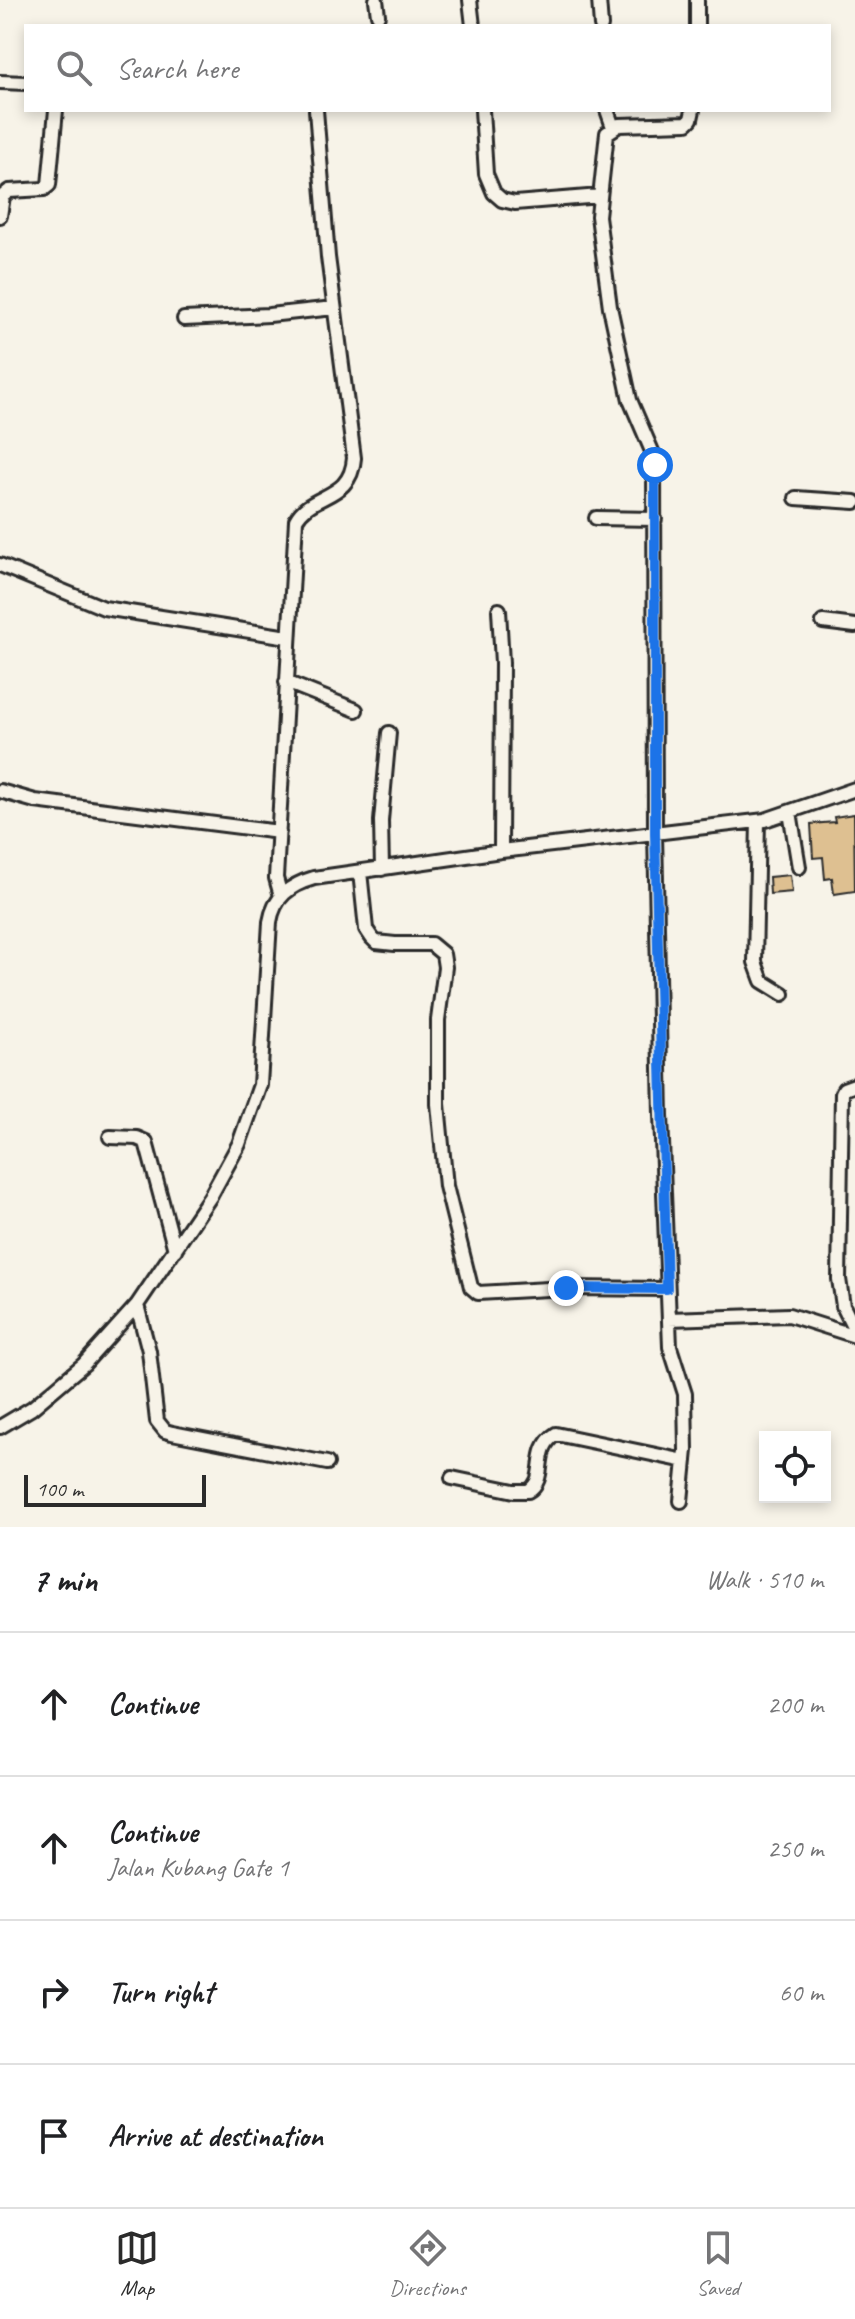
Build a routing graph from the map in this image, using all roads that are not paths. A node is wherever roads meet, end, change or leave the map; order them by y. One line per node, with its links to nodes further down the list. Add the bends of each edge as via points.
1 (376, 0): 5 (street)
2 (470, 0): 6 (street)
3 (599, 0): 7 (street)
4 (697, 0): 8 (street)
5 (378, 15)
6 (473, 24)
7 (601, 24)
8 (697, 24)
9 (0, 82): 10 (street)
10 (24, 83)
11 (56, 112): 18 (street, via 49,185 9,191)
12 (316, 112): 19 (street)
13 (482, 112): 17 (street, via 486,174 502,200)
14 (608, 112): 16 (street)
15 (692, 112): 16 (street, via 687,123)
16 (613, 127): 17 (street, via 605,141)
17 (600, 196): 24 (street, via 610,307 630,400 654,456)
18 (0, 216)
19 (334, 308): 20 (street); 29 (street, via 353,470 341,488 296,520)
20 (184, 319)
21 (796, 498): 22 (street)
22 (855, 502)
23 (596, 518): 24 (street)
24 (655, 519): 38 (street)
25 (0, 565): 29 (street, via 104,608)
26 (499, 610): 39 (street)
27 (823, 622): 28 (street)
28 (855, 626)
29 (288, 637): 30 (street)
30 (286, 682): 31 (street); 37 (street)
31 (356, 710)
32 (389, 733): 41 (street)
33 (855, 789): 35 (street)
34 (0, 791): 37 (street, via 35,801)
35 (790, 812): 36 (street); 40 (street)
36 (758, 821): 38 (street); 44 (street, via 755,962 762,981)
37 (279, 832): 43 (street, via 276,878)
38 (655, 833): 39 (street); 48 (street)
39 (501, 851): 41 (street)
40 (799, 867)
41 (382, 869): 42 (street)
42 (360, 872): 43 (street, via 303,881); 48 (street, via 366,929 376,942 431,944 443,954 438,1104 446,1186 471,1287 478,1293)
43 (281, 896): 47 (street, via 270,922 260,1085 252,1114 210,1197)
44 (783, 994)
45 (855, 1085): 51 (street, via 842,1093 839,1279)
46 (110, 1137): 47 (street, via 146,1142)
47 (175, 1250): 49 (street)
48 (667, 1289): 50 (street)
49 (137, 1305): 52 (street, via 84,1364); 54 (street, via 160,1427)
50 (669, 1319): 51 (street, via 789,1315); 53 (street, via 670,1347 685,1394)
51 (855, 1333)
52 (0, 1427)
53 (685, 1461): 55 (street, via 556,1434 542,1447 537,1482 528,1491); 56 (street)
54 (327, 1463)
55 (452, 1478)
56 (681, 1501)

